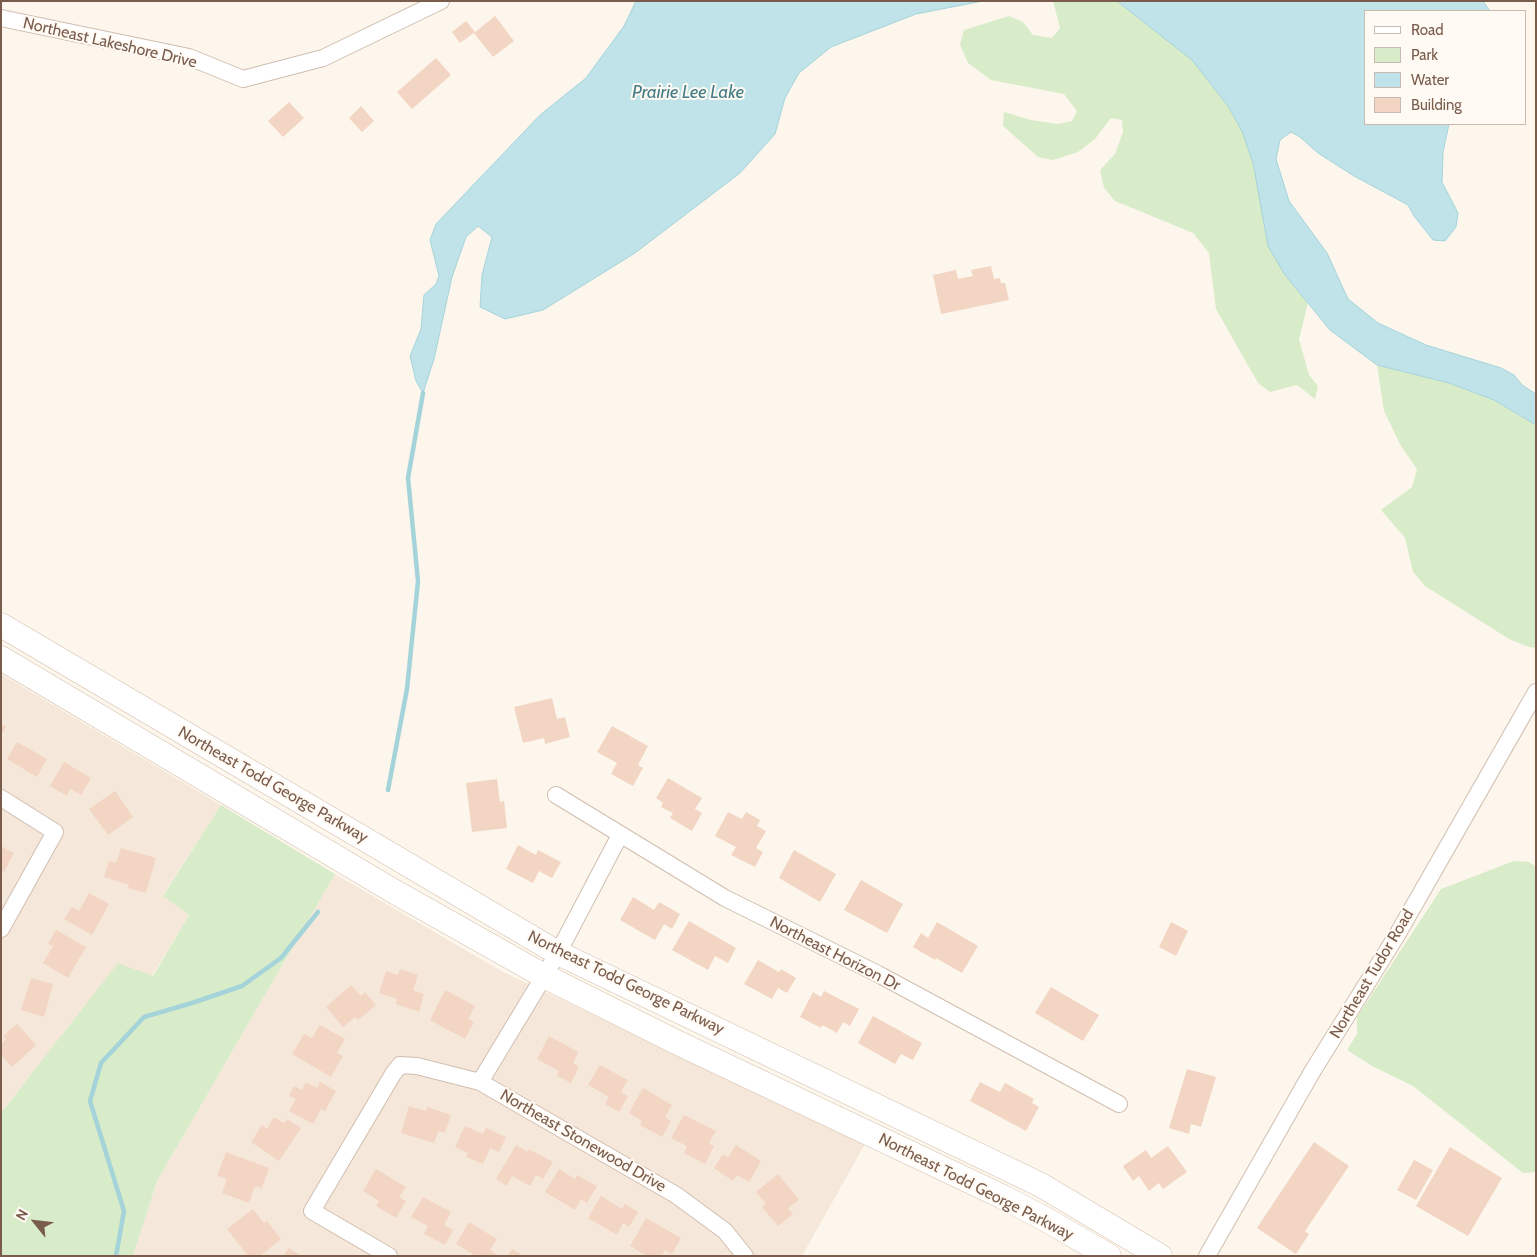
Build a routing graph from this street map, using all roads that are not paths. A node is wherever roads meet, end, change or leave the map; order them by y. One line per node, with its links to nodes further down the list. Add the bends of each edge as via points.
1 (442, 1): 2 (street, Northeast Lakeshore Drive, via 323,58 243,79 189,57)
2 (1, 18)
3 (1, 625): 10 (main road, Northeast Todd George Parkway)
4 (1, 658): 11 (main road, Northeast Todd George Parkway, via 395,892)
5 (1536, 692): 18 (street, Northeast Tudor Road)
6 (556, 795): 8 (street, Northeast Horizon Dr)
7 (1, 798): 9 (street, via 55,832)
8 (620, 835): 10 (street); 13 (street, Northeast Horizon Dr, via 725,898 878,974)
9 (1, 929)
10 (558, 953): 11 (street); 17 (main road, Northeast Todd George Parkway, via 1041,1185)
11 (544, 976): 12 (street); 16 (main road, Northeast Todd George Parkway, via 1004,1197)
12 (480, 1082): 14 (street, Northeast Stonewood Drive, via 417,1066 400,1065 312,1211); 15 (street, Northeast Stonewood Drive, via 676,1195 725,1231)
13 (1119, 1104)
14 (389, 1256)
15 (745, 1256)
16 (1108, 1256)
17 (1160, 1256)
18 (1207, 1256)

